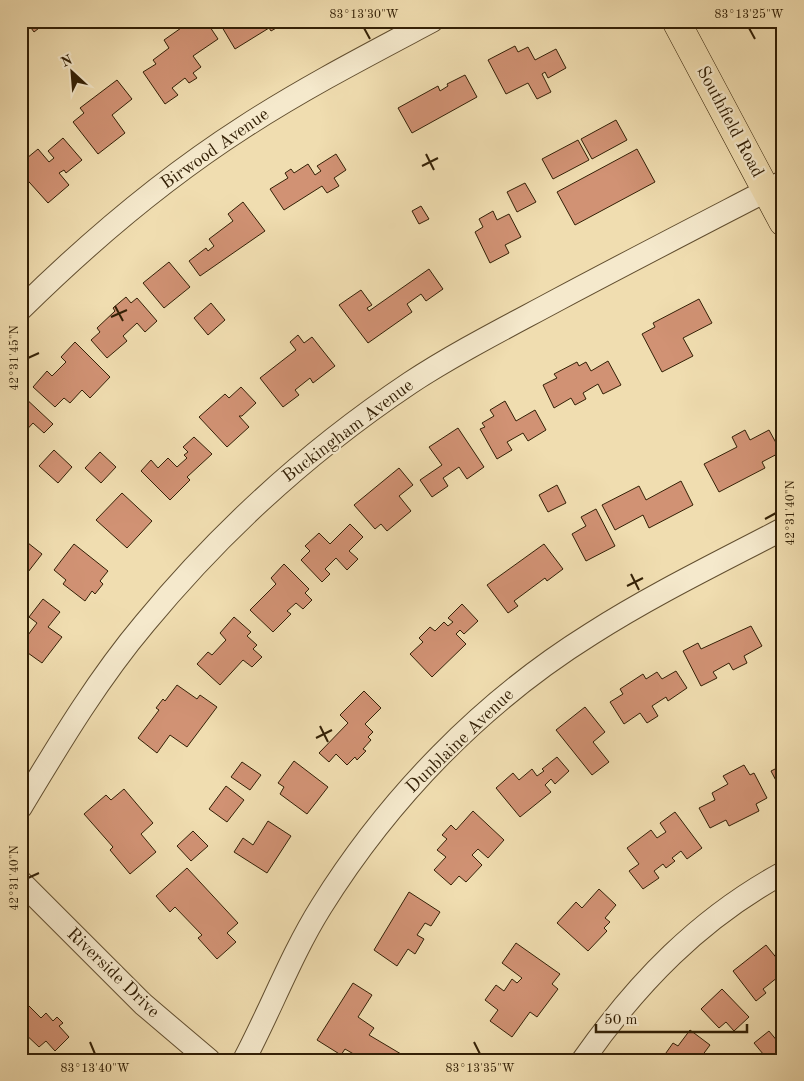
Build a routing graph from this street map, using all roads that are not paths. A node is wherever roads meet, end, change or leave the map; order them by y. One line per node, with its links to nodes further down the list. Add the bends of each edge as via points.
1 (432, 21): 5 (street, Birwood Avenue, via 296,95 203,155 99,237)
2 (676, 21): 3 (main road, Southfield Road)
3 (774, 186): 4 (main road, Southfield Road); 7 (street, Buckingham Avenue, via 480,341 410,383 289,474 202,558 144,624 92,693)
4 (783, 222)
5 (21, 309)
6 (783, 529): 11 (street, Dunblaine Avenue, via 663,592 575,644 494,706 420,776 353,859 314,918)
7 (21, 807)
8 (783, 873): 12 (street, via 716,916 661,963 630,997)
9 (21, 882): 10 (street, Riverside Drive, via 143,1004)
10 (208, 1060)
11 (244, 1060)
12 (583, 1060)

